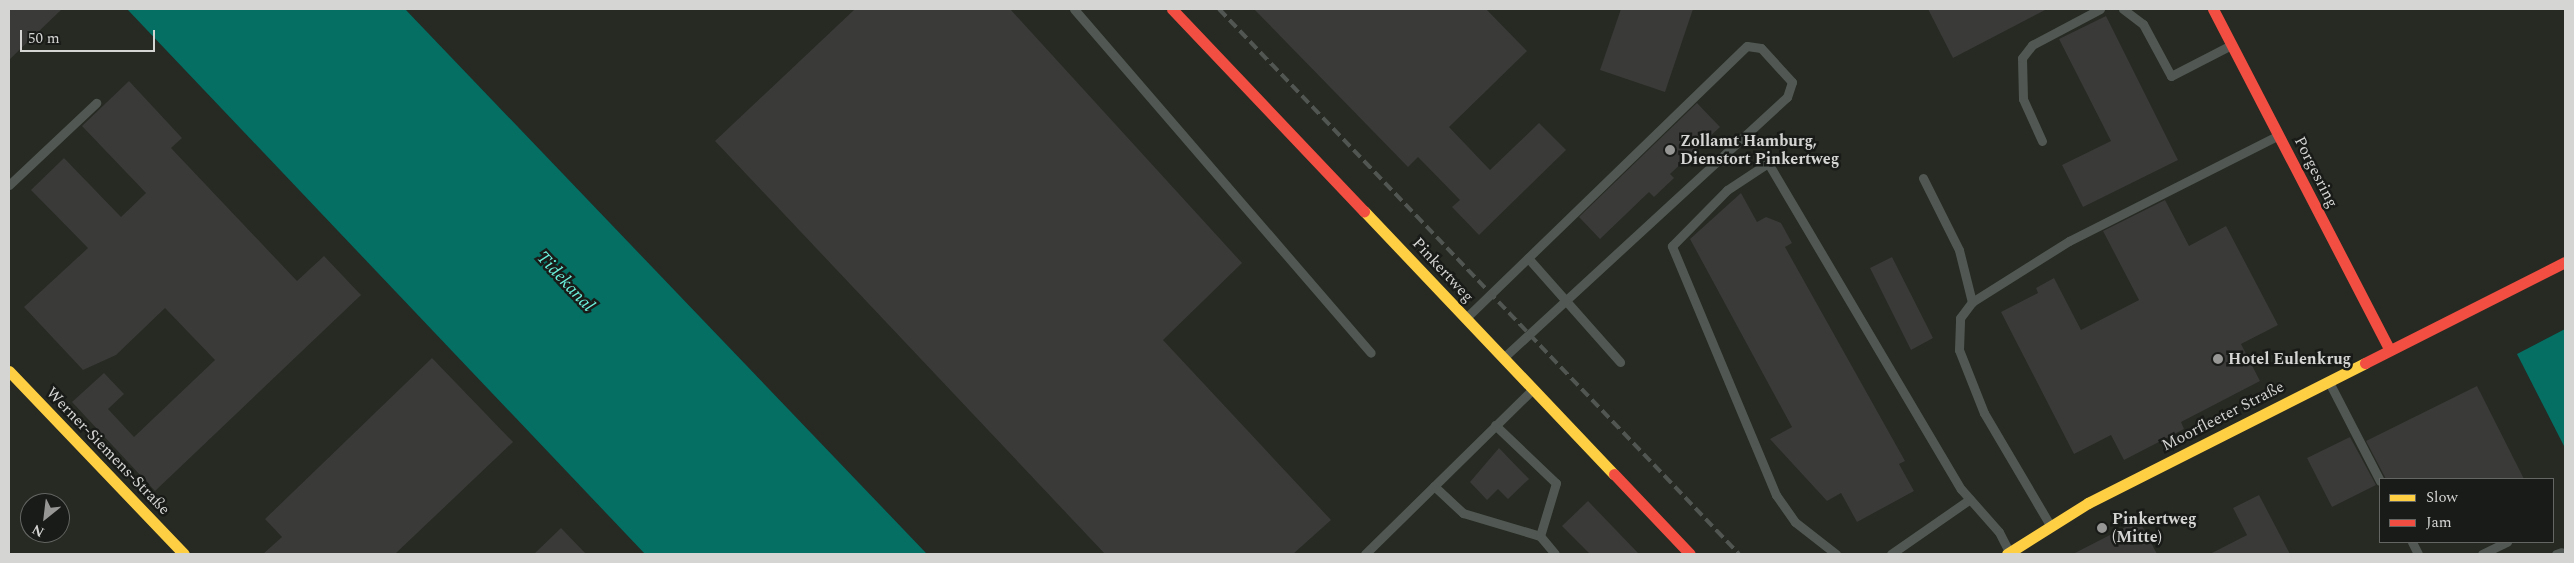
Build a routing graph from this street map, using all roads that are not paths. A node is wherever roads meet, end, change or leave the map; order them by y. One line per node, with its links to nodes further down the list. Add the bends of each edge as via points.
1 (1074, 9): 18 (lane)
2 (1172, 9): 16 (street, Pinkertweg)
3 (2100, 9): 9 (lane, via 2032,45 2022,58 2023,99)
4 (2123, 9): 6 (lane, via 2144,24 2171,76)
5 (2213, 9): 6 (street, Porgesring)
6 (2231, 44): 8 (street, Porgesring)
7 (96, 103): 11 (lane)
8 (2279, 136): 15 (lane, via 2126,210); 17 (street, Porgesring)
9 (2042, 141)
10 (1923, 178): 15 (lane, via 1959,250)
11 (9, 185)
12 (1528, 258): 14 (lane); 14 (lane, via 1747,46 1760,48 1792,82 1787,98); 16 (lane)
13 (2565, 262): 17 (street, Moorfleeter Straße)
14 (1569, 300): 19 (lane); 20 (lane)
15 (1972, 302): 28 (lane, via 1960,318 1959,350 1984,413)
16 (1466, 318): 19 (street, Pinkertweg)
17 (2390, 350): 22 (street, Moorfleeter Straße)
18 (1371, 353)
19 (1503, 358): 23 (street, Pinkertweg)
20 (1620, 362)
21 (9, 371): 31 (street, Werner-Siemens-Straße)
22 (2328, 381): 25 (lane); 28 (street, Moorfleeter Straße)
23 (1533, 389): 24 (lane); 34 (street, Pinkertweg)
24 (1495, 425): 26 (lane); 29 (lane, via 1556,483)
25 (2379, 479)
26 (1434, 486): 29 (lane, via 1463,513); 32 (lane)
27 (1970, 499): 35 (lane, via 1768,163 1727,190 1672,246 1776,496 1795,522); 36 (lane); 37 (lane, via 1999,532)
28 (2050, 525): 37 (street, Moorfleeter Straße)
29 (1540, 536): 33 (lane)
30 (2505, 543): 38 (lane)
31 (184, 554)
32 (1365, 554)
33 (1555, 554)
34 (1690, 554)
35 (1836, 554)
36 (1891, 554)
37 (2009, 554)
38 (2482, 554)

